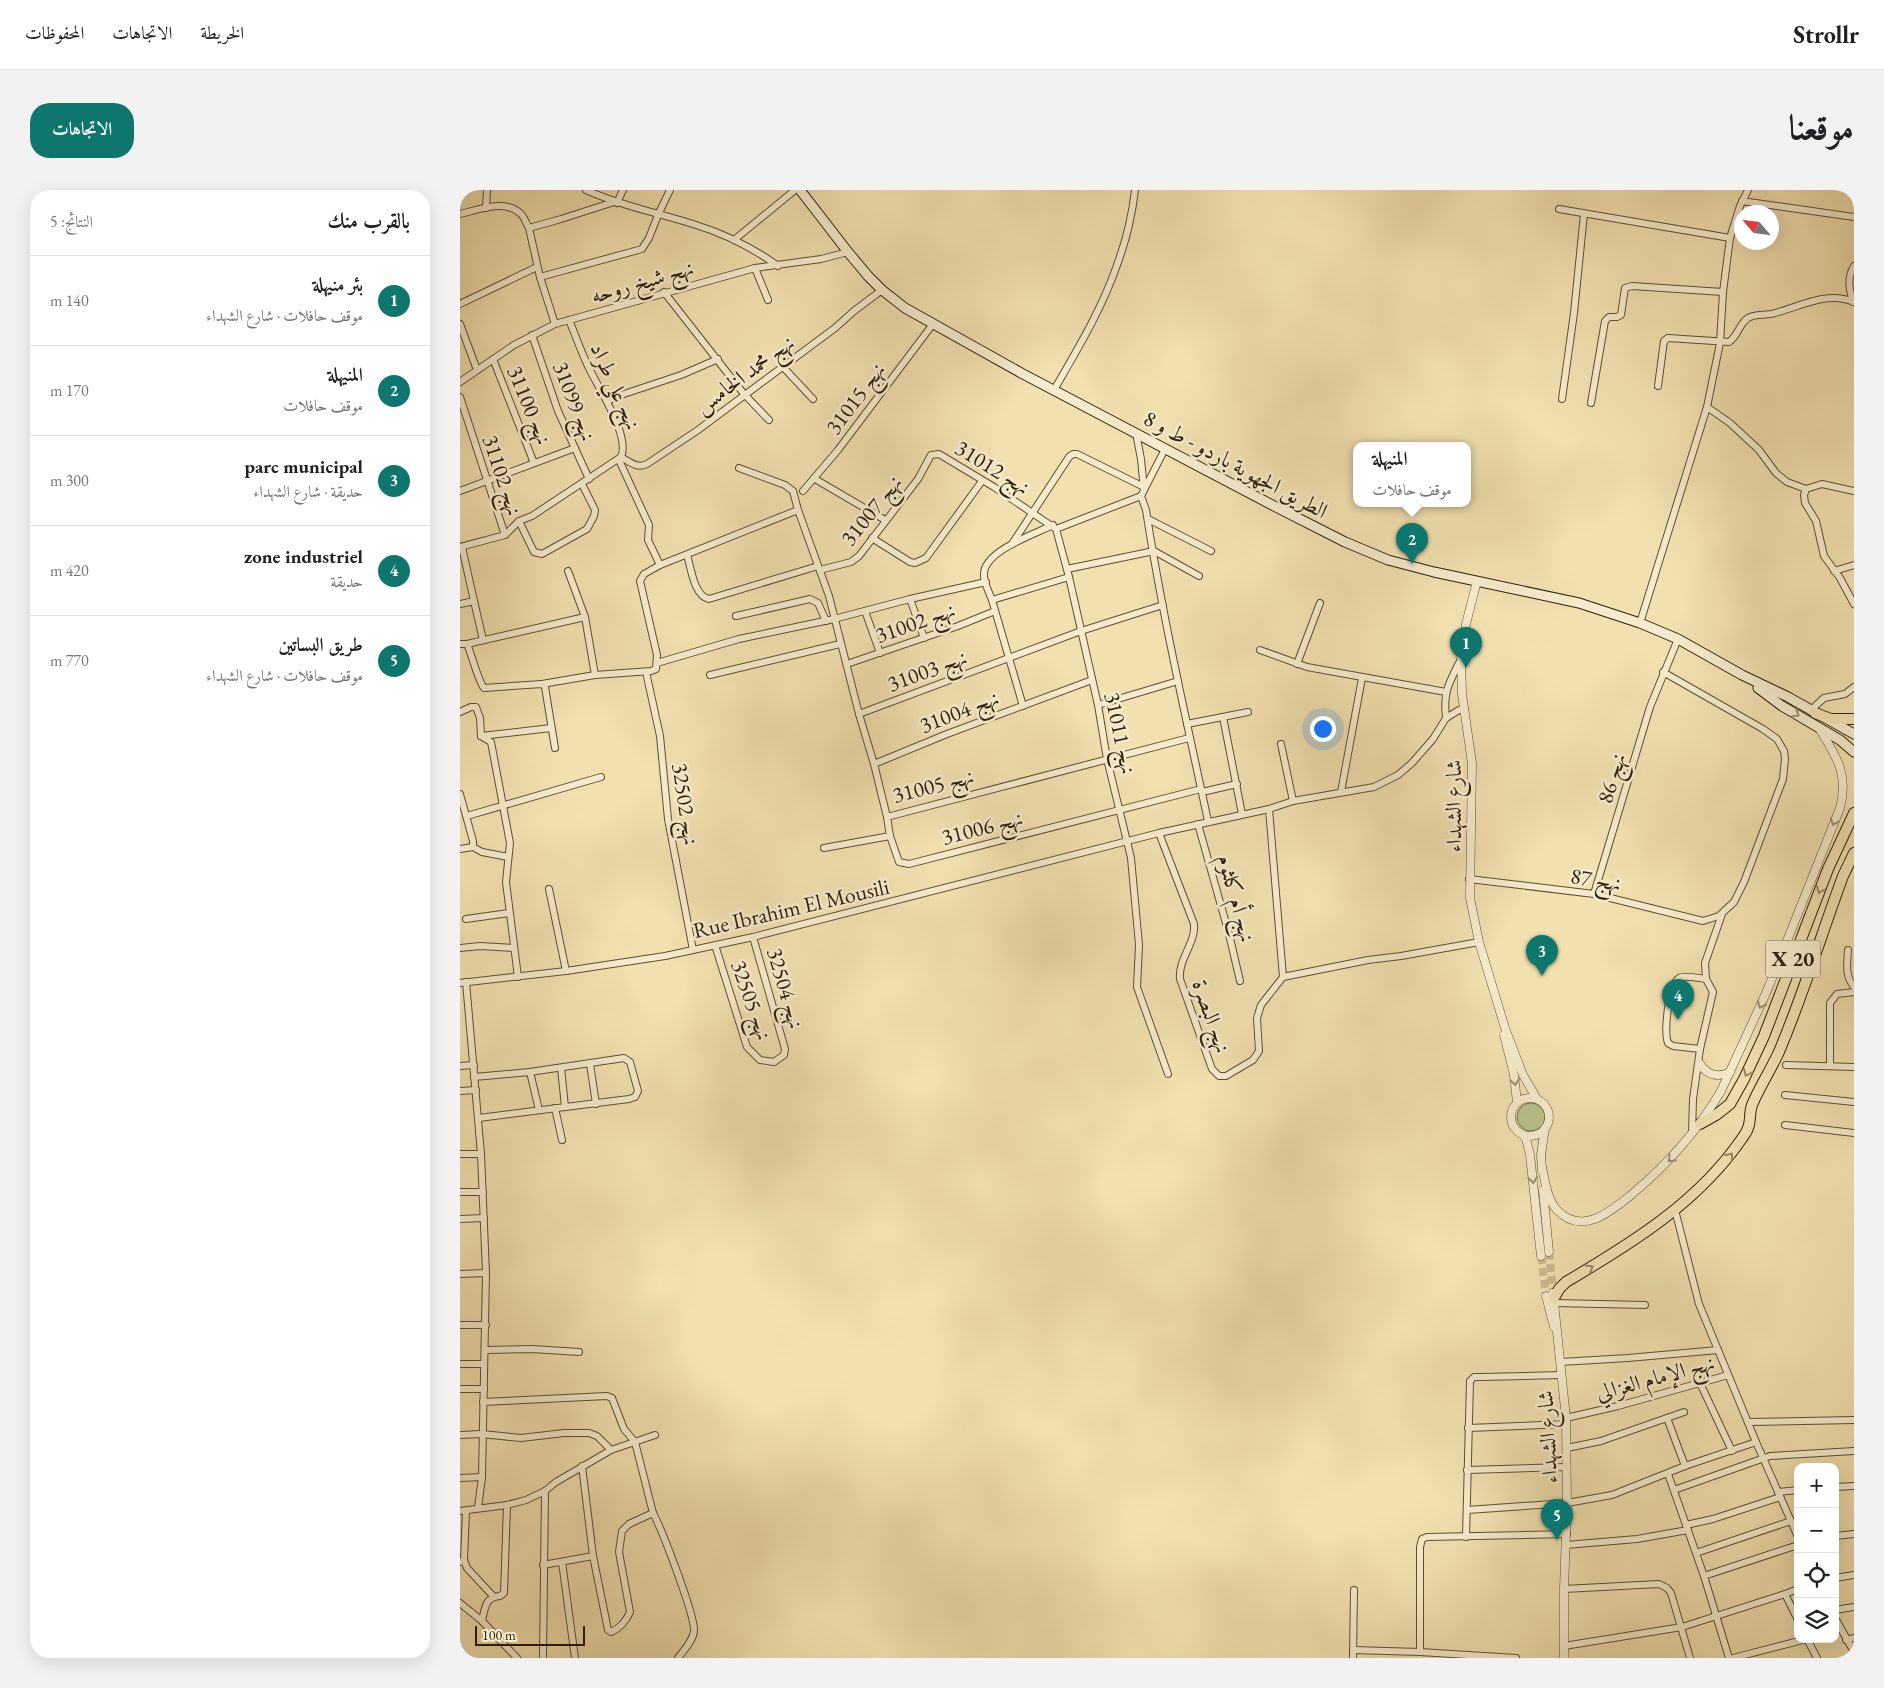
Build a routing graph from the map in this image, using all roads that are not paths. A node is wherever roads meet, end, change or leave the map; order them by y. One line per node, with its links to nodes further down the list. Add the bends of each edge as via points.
1 (487, 190): 11 (street)
2 (586, 190): 10 (street)
3 (623, 190): 10 (street)
4 (670, 190): 14 (street)
5 (795, 190): 19 (street)
6 (800, 190): 20 (main road, الطريق الجهوية باردو - ط و 8)
7 (1135, 190): 44 (street, via 1117,267 1094,318)
8 (1748, 190): 9 (street)
9 (1742, 201): 16 (street); 18 (street)
10 (615, 202): 14 (street); 17 (street)
11 (486, 208): 13 (street); 17 (street, via 504,206 513,209 521,214)
12 (1559, 209): 15 (street)
13 (460, 214)
14 (658, 214): 19 (street, via 695,224); 25 (street, via 642,249)
15 (1584, 214): 18 (street); 48 (street)
16 (1854, 216)
17 (529, 228): 21 (street)
18 (1730, 238): 28 (street)
19 (734, 240): 22 (street)
20 (848, 252): 22 (street, نهج شيخ روحه); 26 (main road, الطريق الجهوية باردو - ط و 8)
21 (537, 266): 25 (street); 31 (street)
22 (778, 266): 24 (street, نهج شيخ روحه)
23 (1854, 266): 30 (street, via 1849,277)
24 (755, 268): 27 (street, نهج شيخ روحه); 29 (street)
25 (540, 277): 34 (street)
26 (882, 290): 35 (main road, الطريق الجهوية باردو - ط و 8); 40 (street, نهج محمد الخامس)
27 (664, 292): 32 (street, نهج شيخ روحه); 39 (street)
28 (1723, 292): 37 (street); 50 (street, via 1625,288 1621,315 1605,321)
29 (768, 300)
30 (1853, 302): 37 (street, via 1841,298 1820,299 1774,314 1750,316 1732,340)
31 (460, 304)
32 (569, 320): 34 (street, نهج شيخ روحه); 49 (street, نهج علي طراد, via 587,365)
33 (460, 324): 41 (street)
34 (555, 324): 36 (street, نهج شيخ روحه)
35 (933, 324): 44 (main road, الطريق الجهوية باردو - ط و 8); 61 (street, نهج 31015)
36 (532, 335): 38 (street, نهج شيخ روحه); 54 (street, نهج 31099)
37 (1720, 343): 43 (street, via 1666,339); 51 (street)
38 (493, 359): 41 (street, نهج شيخ روحه); 58 (street, نهج 31100)
39 (718, 359): 45 (street); 49 (street)
40 (783, 367): 45 (street, نهج محمد الخامس); 47 (street)
41 (477, 370): 42 (street, نهج شيخ روحه)
42 (460, 382)
43 (1658, 386)
44 (1054, 390): 53 (main road, الطريق الجهوية باردو - ط و 8)
45 (744, 394): 52 (street); 57 (street, نهج محمد الخامس, via 698,430 642,467)
46 (460, 396): 63 (street, نهج 31102)
47 (813, 399)
48 (1562, 399)
49 (608, 402): 57 (street, نهج علي طراد, via 622,440 624,451)
50 (1591, 403)
51 (1707, 407): 65 (street, via 1759,450 1780,477); 106 (street)
52 (769, 420)
53 (1136, 433): 55 (main road, الطريق الجهوية باردو - ط و 8); 69 (street)
54 (574, 448): 58 (street); 60 (street, نهج 31099)
55 (1165, 448): 69 (street); 91 (main road, الطريق الجهوية باردو - ط و 8, via 1373,555)
56 (935, 453): 62 (street, نهج 31012); 73 (street, نهج 31007)
57 (620, 459): 60 (street, نهج علي طراد); 83 (street, via 649,525 648,540)
58 (534, 463): 63 (street)
59 (739, 468): 70 (street, نهج 31007, via 785,485 793,492)
60 (588, 479): 64 (street)
61 (815, 479): 67 (street, نهج 31015); 73 (street)
62 (982, 481): 71 (street, نهج 31012); 77 (street, via 926,558 910,562)
63 (486, 482): 66 (street); 76 (street, نهج 31102)
64 (582, 484): 74 (street); 74 (street, via 595,510 587,529 537,554)
65 (1806, 489): 68 (street, via 1822,484); 87 (street, via 1805,503 1816,521 1824,556)
66 (460, 491)
67 (803, 491)
68 (1854, 491)
69 (1143, 493): 71 (street, via 1073,454); 72 (street); 75 (street)
70 (798, 510): 82 (street); 85 (street, نهج 31007)
71 (1032, 512): 75 (street, نهج 31012); 78 (street)
72 (1148, 519): 80 (street); 81 (street)
73 (885, 520): 77 (street, نهج 31007)
74 (519, 521): 76 (street)
75 (1054, 527): 78 (street); 86 (street, نهج 31011)
76 (504, 535): 79 (street)
77 (872, 538): 85 (street, نهج 31007, via 851,562)
78 (1012, 544): 92 (street, via 988,562 983,576)
79 (461, 547): 95 (street)
80 (1154, 551): 86 (street); 89 (street); 99 (street)
81 (1211, 551)
82 (687, 555): 83 (street); 85 (street, via 699,593 709,599)
83 (660, 565): 117 (street, via 644,574 640,581 658,655)
84 (1854, 565): 87 (street)
85 (819, 568): 104 (street, نهج 31007)
86 (1067, 569): 90 (street, نهج 31011)
87 (1834, 571): 98 (street)
88 (568, 572): 102 (street)
89 (1199, 576)
90 (1070, 577): 94 (street); 107 (street, نهج 31011)
91 (1477, 581): 106 (main road, الطريق الجهوية باردو - ط و 8, via 1580,603); 116 (street, شارع الشهداء)
92 (986, 582): 93 (street); 94 (street)
93 (910, 599): 100 (street); 108 (street)
94 (992, 600): 101 (street)
95 (474, 601): 97 (street); 110 (street)
96 (1320, 603): 119 (street)
97 (460, 604)
98 (1854, 604)
99 (1163, 605): 107 (street, نهج 31003); 127 (street)
100 (865, 611): 104 (street); 114 (street)
101 (995, 611): 108 (street, نهج 31002); 115 (street)
102 (585, 616): 110 (street); 122 (street)
103 (736, 616): 105 (street, via 810,599 818,603)
104 (834, 619): 105 (street); 112 (street, نهج 31007)
105 (826, 621): 117 (street, via 738,639)
106 (1640, 623): 109 (main road, الطريق الجهوية باردو - ط و 8)
107 (1082, 632): 115 (street, نهج 31003); 126 (street, نهج 31011)
108 (924, 638): 114 (street, نهج 31002)
109 (1678, 638): 121 (street, نهج 86); 124 (main road, الطريق الجهوية باردو - ط و 8)
110 (483, 640): 111 (street)
111 (464, 644): 128 (street, via 484,688)
112 (840, 644): 118 (street, نهج 31007); 123 (street)
113 (1260, 650): 119 (street)
114 (880, 654): 118 (street, نهج 31002)
115 (1008, 659): 132 (street); 137 (street, نهج 31003)
116 (1460, 660): 130 (street); 133 (street, شارع الشهداء)
117 (657, 663): 120 (street, via 656,669)
118 (847, 664): 137 (street, نهج 31007)
119 (1296, 664): 125 (street)
120 (646, 672): 122 (street); 186 (street, نهج 32502, via 660,736 668,819)
121 (1663, 672): 177 (street, نهج 86); 179 (street, via 1763,729 1777,740 1784,752 1778,794 1739,892)
122 (595, 674): 128 (street)
123 (710, 675)
124 (1742, 676): 136 (main road, الطريق الجهوية باردو - ط و 8); 143 (main road, الطريق الجهوية باردو - ط و 8, one-way to 143)
125 (1362, 678): 130 (street); 155 (street)
126 (1092, 680): 131 (street, نهج 31011); 132 (street, نهج 31004)
127 (1178, 681): 131 (street); 141 (street)
128 (542, 684): 142 (street)
129 (1854, 687): 136 (street, via 1845,694 1824,698)
130 (1446, 692): 139 (street)
131 (1098, 705): 150 (street, نهج 31011)
132 (1023, 706): 151 (street, نهج 31004)
133 (1465, 710): 139 (street); 175 (street, شارع الشهداء, via 1472,772)
134 (460, 712): 145 (street, via 476,707)
135 (1248, 712): 138 (street)
136 (1813, 712): 140 (highway, via 1831,719); 144 (main road, الطريق الجهوية باردو - ط و 8)
137 (859, 714): 151 (street, نهج 31005)
138 (1223, 717): 141 (street); 153 (street)
139 (1446, 718): 155 (street, Rue Ibrahim El Mousili, via 1424,750 1398,775 1374,787)
140 (1854, 719)
141 (1187, 724): 146 (street)
142 (551, 728): 145 (street); 148 (street)
143 (1819, 728): 149 (main road, الطريق الجهوية باردو - ط و 8); 208 (street, X 20, one-way to 208, via 1840,764 1842,797 1767,991)
144 (1854, 734)
145 (481, 736): 158 (street, via 491,742)
146 (1189, 738): 150 (street, نهج 31005); 154 (street)
147 (1281, 744): 157 (street)
148 (555, 748)
149 (1854, 752)
150 (1107, 759): 159 (street, نهج 31011); 164 (street, نهج 31005)
151 (874, 764): 164 (street, نهج 31005)
152 (602, 778): 158 (street)
153 (1237, 784): 154 (street); 161 (street)
154 (1202, 791): 159 (street); 165 (street)
155 (1341, 792): 157 (street, Rue Ibrahim El Mousili)
156 (460, 794): 163 (street)
157 (1293, 801): 160 (street, Rue Ibrahim El Mousili)
158 (503, 807): 163 (street); 174 (street, via 510,842)
159 (1119, 809): 168 (street, نهج 31006, via 909,864 898,860); 169 (street, نهج 31011)
160 (1269, 809): 161 (street, Rue Ibrahim El Mousili); 190 (street)
161 (1242, 814): 165 (street, Rue Ibrahim El Mousili)
162 (1854, 814): 222 (highway, X 20, one-way to 222, via 1828,869 1764,1036 1744,1079 1730,1104)
163 (467, 816): 170 (street)
164 (888, 817): 168 (street, نهج 31006)
165 (1208, 821): 166 (street, Rue Ibrahim El Mousili)
166 (1198, 824): 167 (street, Rue Ibrahim El Mousili); 192 (street, نهج أم كلثوم)
167 (1159, 833): 169 (street, Rue Ibrahim El Mousili); 190 (street, نهج البصرة, via 1194,924 1180,979 1212,1069 1219,1076 1226,1076 1253,1060 1259,1051 1257,1018 1261,1005)
168 (890, 836): 171 (street)
169 (1126, 842): 181 (street, Rue Ibrahim El Mousili); 209 (street, نهج 31011, via 1134,880 1139,955 1137,986)
170 (473, 847): 172 (street); 174 (street, via 482,852)
171 (824, 848)
172 (460, 849)
173 (1854, 853): 234 (highway, X 20, one-way to 173, via 1712,1176 1740,1142 1750,1124 1751,1107 1778,1053)
174 (508, 856): 178 (street)
175 (1469, 879): 177 (street, نهج 87); 182 (street, شارع الشهداء)
176 (549, 889): 188 (street)
177 (1594, 894): 179 (street, نهج 87, via 1703,921)
178 (509, 913): 180 (street); 185 (street)
179 (1722, 914): 191 (street, via 1705,963)
180 (466, 919)
181 (753, 937): 183 (street, Rue Ibrahim El Mousili); 197 (street, نهج 32504)
182 (1479, 942): 190 (street); 196 (street, شارع الشهداء)
183 (715, 945): 186 (street, Rue Ibrahim El Mousili); 197 (street, نهج 32505, via 747,1047 760,1060 767,1062 780,1059)
184 (460, 948): 185 (street)
185 (514, 948): 189 (street)
186 (693, 950): 188 (street, Rue Ibrahim El Mousili)
187 (1848, 950): 194 (street, via 1848,976)
188 (566, 972): 189 (street, Rue Ibrahim El Mousili)
189 (518, 977): 193 (street, Rue Ibrahim El Mousili)
190 (1283, 977)
191 (1706, 979): 198 (street, via 1713,992); 198 (street, via 1682,977 1675,982 1666,1028 1668,1043)
192 (1240, 981)
193 (463, 983): 201 (street)
194 (1854, 987)
195 (1854, 992): 204 (street, via 1837,994 1830,1003)
196 (1505, 1028): 214 (street); 215 (street, one-way to 215)
197 (785, 1049)
198 (1700, 1049): 200 (street)
199 (590, 1064): 206 (street); 217 (street); 217 (street, via 628,1060 634,1070 638,1091 635,1097)
200 (1700, 1064): 208 (street, via 1715,1076); 227 (street)
201 (474, 1065): 203 (street); 210 (street)
202 (1786, 1065): 204 (street)
203 (460, 1066)
204 (1830, 1066): 205 (street)
205 (1854, 1067)
206 (561, 1068): 207 (street); 218 (street)
207 (530, 1072): 210 (street); 220 (street)
208 (1730, 1072): 222 (street, X 20)
209 (1168, 1074)
210 (474, 1077): 211 (street)
211 (476, 1090): 212 (street); 221 (street)
212 (461, 1091)
213 (1785, 1095): 216 (street)
214 (1536, 1099): 215 (street, via 1526,1098); 224 (street, via 1548,1111)
215 (1517, 1102): 226 (street, via 1511,1119)
216 (1854, 1102)
217 (596, 1104): 218 (street)
218 (565, 1107): 219 (street)
219 (555, 1108): 220 (street); 228 (street)
220 (539, 1110): 221 (street)
221 (479, 1118): 230 (street)
222 (1700, 1124): 227 (street, X 20)
223 (1785, 1125): 225 (street)
224 (1545, 1128): 226 (street, via 1534,1135); 231 (street)
225 (1854, 1133)
226 (1522, 1134): 231 (street, one-way to 231, via 1530,1155 1545,1254)
227 (1692, 1134): 231 (street, X 20, one-way to 231, via 1647,1182 1613,1210 1588,1221 1572,1220 1558,1211 1550,1198)
228 (562, 1140)
229 (460, 1154): 230 (street)
230 (481, 1154): 233 (street)
231 (1542, 1167)
232 (460, 1192): 233 (street)
233 (483, 1192): 235 (street)
234 (1675, 1210): 239 (highway, one-way to 234, via 1566,1282 1627,1246); 244 (street, via 1697,1296)
235 (484, 1218): 236 (street); 237 (street)
236 (460, 1219)
237 (486, 1273): 238 (street); 242 (street)
238 (460, 1274)
239 (1552, 1297): 240 (street); 246 (street, شارع الشهداء)
240 (1645, 1305)
241 (460, 1325): 242 (street)
242 (486, 1325): 243 (street)
243 (485, 1350): 245 (street); 248 (street)
244 (1718, 1350): 246 (street); 250 (street)
245 (579, 1352)
246 (1560, 1362): 249 (street, شارع الشهداء)
247 (460, 1364): 248 (street)
248 (484, 1364): 253 (street)
249 (1561, 1375): 258 (street, شارع الشهداء); 260 (street, via 1474,1377 1470,1381)
250 (1728, 1375): 251 (street, نهج الإمام الغزالي); 259 (street, نهج الإمام الغزالي)
251 (1700, 1383): 258 (street, نهج الإمام الغزالي); 268 (street)
252 (460, 1389): 253 (street)
253 (484, 1389): 254 (street)
254 (483, 1402): 261 (street); 264 (street, via 607,1396 612,1398 624,1429)
255 (1684, 1412): 256 (street)
256 (1667, 1418): 266 (street, via 1601,1441); 272 (street)
257 (1854, 1420): 259 (street)
258 (1566, 1421): 260 (street, نهج الإمام الغزالي); 266 (street, شارع الشهداء)
259 (1748, 1422): 265 (street, نهج الإمام الغزالي)
260 (1468, 1428): 274 (street)
261 (482, 1434): 262 (street); 267 (street, via 521,1438 589,1433 597,1436); 276 (street)
262 (460, 1435)
263 (655, 1435): 264 (street)
264 (635, 1442): 267 (street); 289 (street)
265 (1756, 1442): 268 (street); 270 (street, نهج الإمام الغزالي)
266 (1566, 1448): 273 (street, شارع الشهداء)
267 (611, 1450): 271 (street)
268 (1732, 1450): 272 (street)
269 (1854, 1451): 270 (street, via 1780,1454)
270 (1762, 1458): 280 (street); 283 (street, نهج الإمام الغزالي)
271 (582, 1466): 281 (street); 300 (street)
272 (1686, 1466): 275 (street)
273 (1566, 1467): 274 (street); 284 (street, شارع الشهداء)
274 (1467, 1470): 287 (street)
275 (1668, 1474): 280 (street); 284 (street, via 1612,1495)
276 (482, 1477): 277 (street); 286 (street)
277 (460, 1478)
278 (1854, 1486): 279 (street)
279 (1839, 1487)
280 (1674, 1490): 291 (street)
281 (545, 1491): 285 (street); 303 (street)
282 (1794, 1491): 283 (street)
283 (1779, 1494): 290 (street, نهج الإمام الغزالي); 291 (street)
284 (1567, 1503): 287 (street); 293 (street, شارع الشهداء)
285 (506, 1505): 286 (street); 311 (street, via 504,1593)
286 (478, 1508): 288 (street)
287 (1467, 1510): 295 (street)
288 (463, 1511): 301 (street)
289 (653, 1513): 300 (street, via 629,1524 622,1531 619,1552 630,1612 628,1618 611,1632); 331 (street, via 681,1584 694,1628 691,1639)
290 (1791, 1521): 292 (street, نهج الإمام الغزالي); 299 (street)
291 (1687, 1528): 297 (street, via 1637,1539); 299 (street)
292 (1794, 1528)
293 (1566, 1534): 295 (street); 297 (street, شارع الشهداء)
294 (1854, 1534): 296 (street)
295 (1466, 1536): 326 (street, via 1422,1539)
296 (1839, 1536)
297 (1566, 1545): 308 (street, شارع الشهداء)
298 (1794, 1545): 305 (street)
299 (1696, 1554): 305 (street)
300 (593, 1556): 302 (street)
301 (462, 1561): 311 (street)
302 (562, 1562): 303 (street); 330 (street)
303 (543, 1565): 329 (street)
304 (1854, 1574): 306 (street)
305 (1704, 1576): 316 (street)
306 (1839, 1577)
307 (1354, 1590): 325 (street)
308 (1564, 1590): 318 (street, via 1659,1584 1671,1593); 324 (street, شارع الشهداء)
309 (1794, 1591): 310 (street)
310 (1785, 1594): 315 (street); 316 (street)
311 (493, 1596): 317 (street, via 487,1603)
312 (460, 1604): 317 (street)
313 (1854, 1607): 314 (street)
314 (1839, 1609)
315 (1794, 1612)
316 (1716, 1617): 318 (street); 336 (street)
317 (482, 1621): 328 (street)
318 (1682, 1627): 324 (street); 335 (street)
319 (1839, 1630): 321 (street)
320 (1854, 1638): 321 (street)
321 (1846, 1640): 327 (street)
322 (1794, 1642): 336 (street)
323 (1809, 1643): 337 (street)
324 (1564, 1646): 334 (street, شارع الشهداء)
325 (1353, 1650): 326 (street); 332 (street)
326 (1420, 1652): 333 (street)
327 (1854, 1652)
328 (517, 1658)
329 (543, 1658)
330 (575, 1658)
331 (678, 1658)
332 (1353, 1658)
333 (1516, 1658)
334 (1564, 1658)
335 (1690, 1658)
336 (1731, 1658)
337 (1817, 1658)

